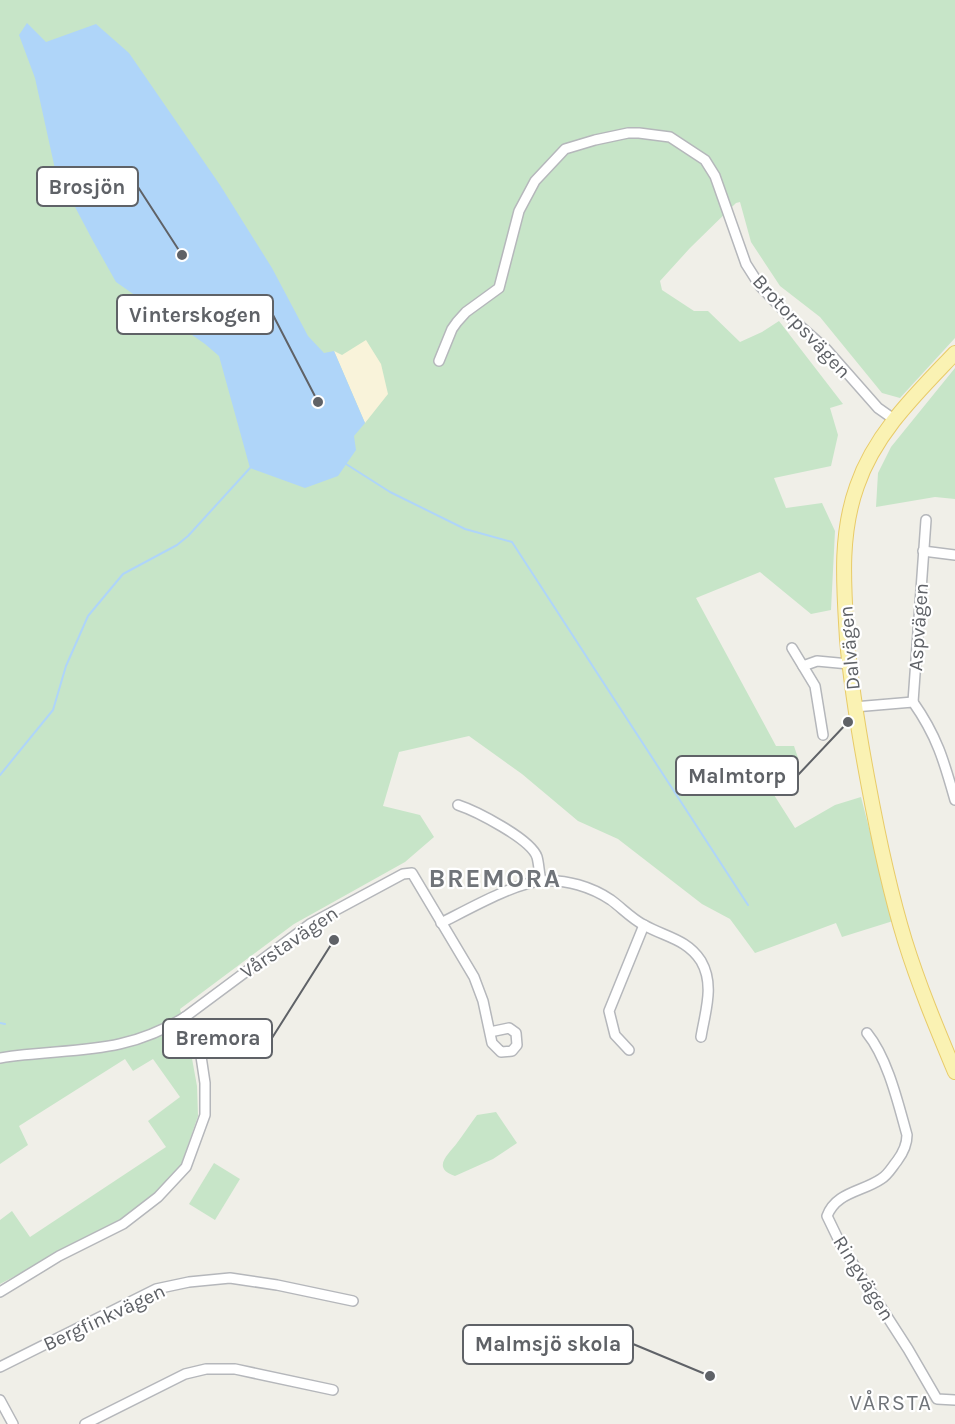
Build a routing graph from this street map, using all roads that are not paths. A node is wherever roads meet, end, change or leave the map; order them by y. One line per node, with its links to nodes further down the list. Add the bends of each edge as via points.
1 (955, 353): 3 (main road, Dalvägen)
2 (439, 361): 3 (street, Brotorpsvägen, via 457,322 499,288 519,212 535,181 565,149 628,133 670,137 705,160 715,176 746,264 760,286 826,349 878,408)
3 (895, 420): 8 (main road, Dalvägen, via 862,472 848,520 844,558)
4 (926, 520): 5 (street, Aspvägen)
5 (923, 551): 6 (street); 10 (street, Aspvägen)
6 (955, 555)
7 (792, 648): 9 (street)
8 (849, 664): 9 (street, via 817,662); 11 (main road, Dalvägen)
9 (803, 666): 12 (street, via 815,686)
10 (913, 702): 11 (street); 13 (street, via 939,745)
11 (854, 707): 24 (main road, Dalvägen, via 892,898 920,986)
12 (823, 735)
13 (955, 799)
14 (458, 805): 15 (street, via 474,810 528,844 537,856)
15 (541, 880): 16 (street, via 502,893); 17 (street, via 591,888)
16 (441, 923): 18 (street, Vårstavägen, via 412,873 403,873 310,924); 19 (street, Vårstavägen, via 474,977)
17 (644, 925): 21 (street, via 684,943 700,961 708,979); 22 (street, via 609,1011 615,1035)
18 (184, 1017): 23 (street, Vårstavägen, via 164,1030 129,1043); 25 (street, via 199,1043 205,1083 205,1115 186,1167 158,1197 123,1224)
19 (490, 1032)
20 (867, 1034): 30 (street, Ringvägen, via 882,1058 907,1142 884,1178 838,1199 827,1216 937,1399)
21 (701, 1037)
22 (629, 1050)
23 (0, 1058)
24 (955, 1072)
25 (0, 1292)
26 (353, 1301): 27 (street, Bergfinkvägen, via 230,1278 189,1282 156,1289)
27 (0, 1367)
28 (333, 1390): 33 (street, via 235,1369 206,1370 185,1374)
29 (0, 1400): 31 (street)
30 (955, 1400)
31 (4, 1416): 32 (street)
32 (14, 1424)
33 (85, 1424)

